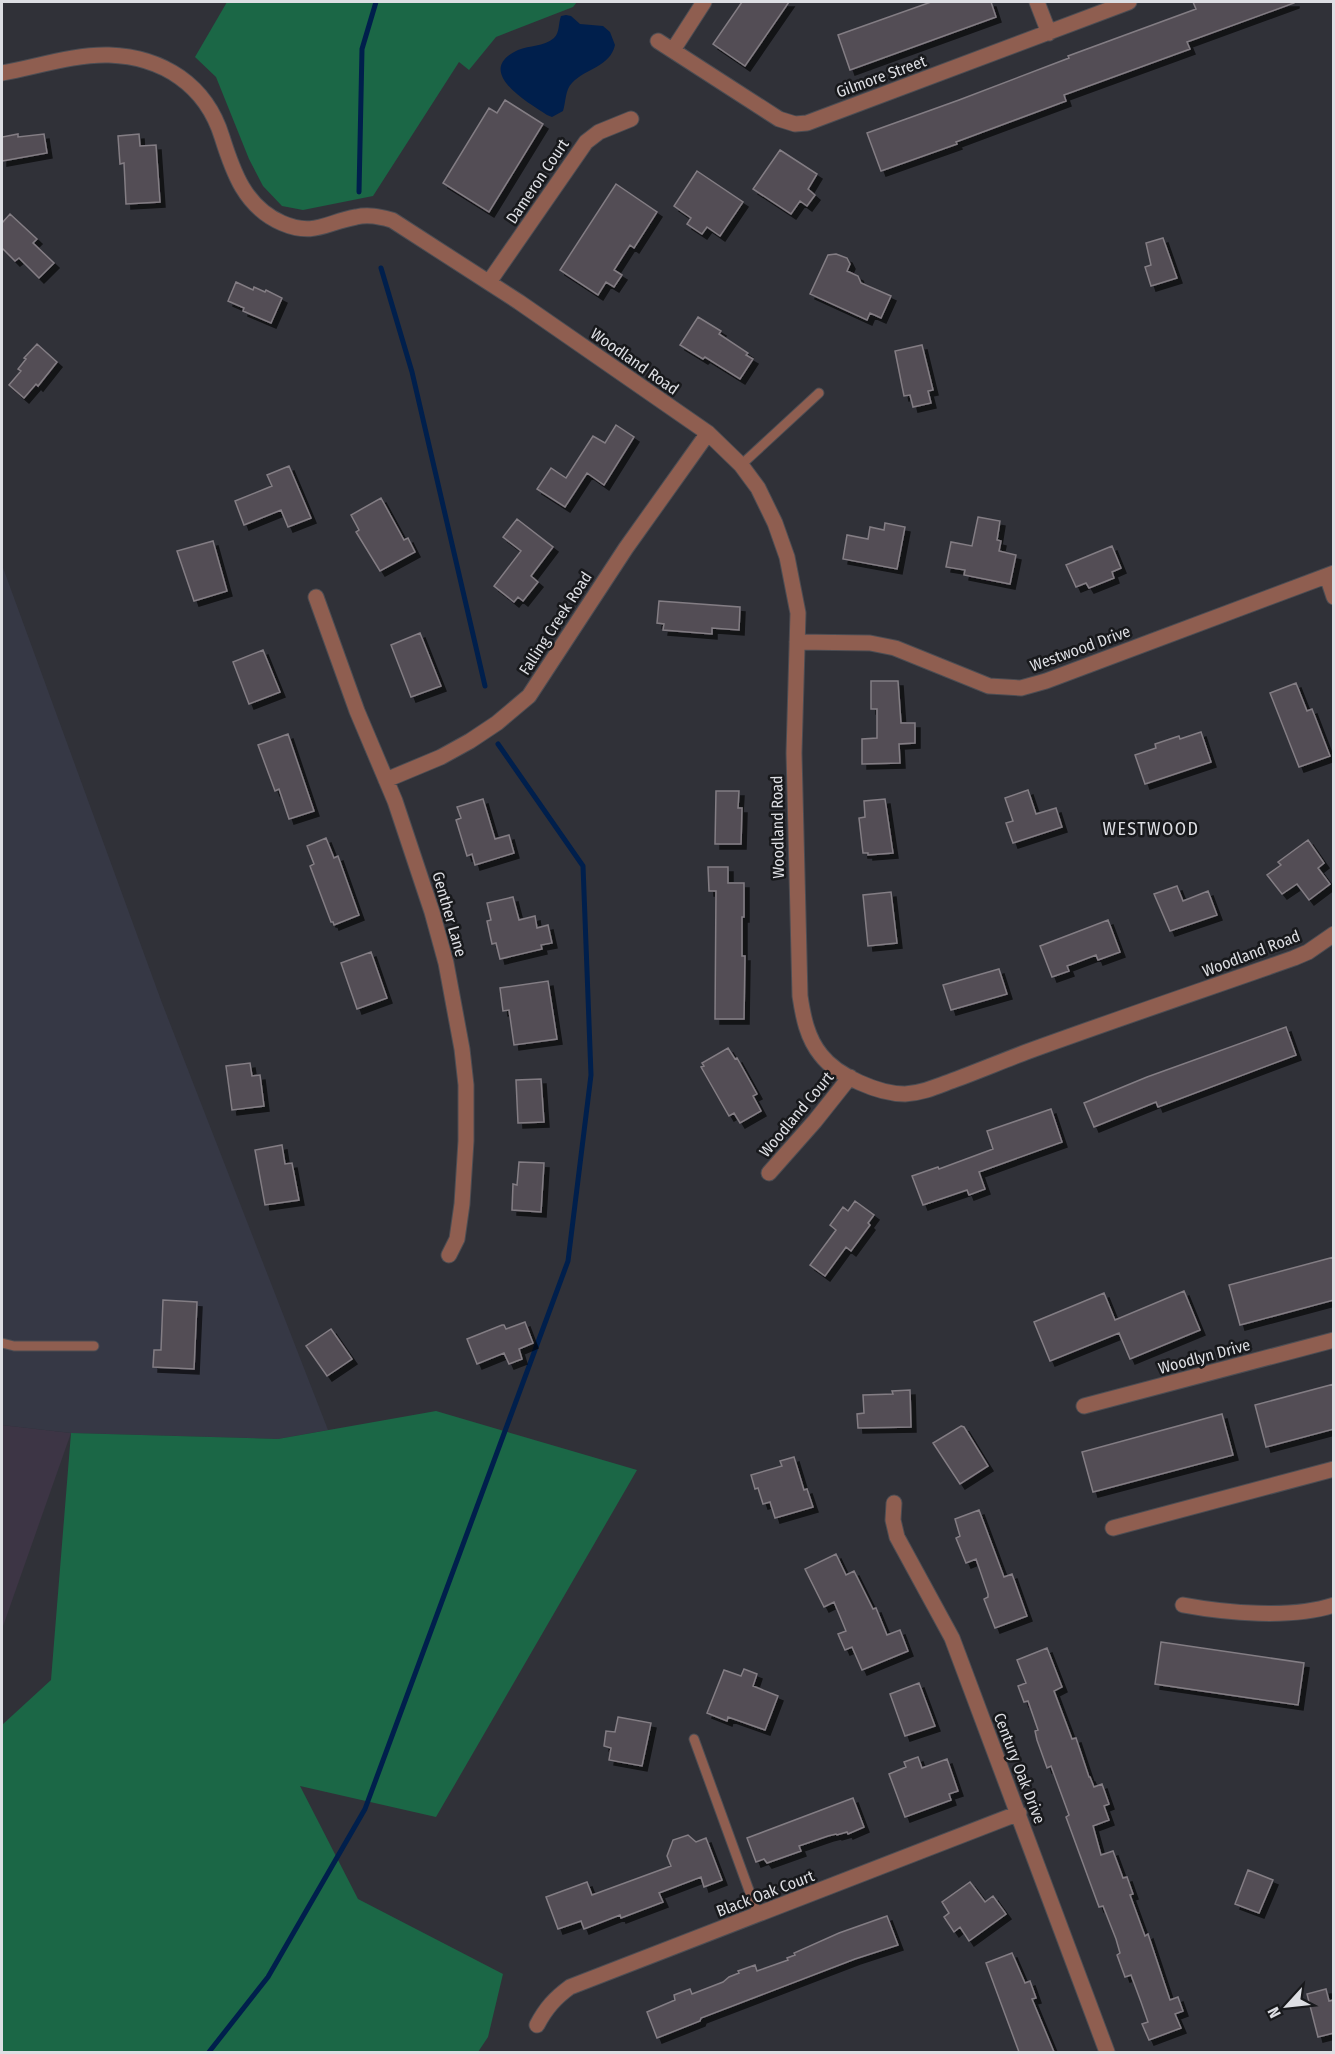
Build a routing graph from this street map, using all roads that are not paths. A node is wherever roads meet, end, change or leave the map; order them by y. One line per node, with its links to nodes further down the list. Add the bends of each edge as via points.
1 (704, 2): 6 (street)
2 (1036, 2): 4 (street)
3 (1129, 2): 4 (street, Gilmore Street)
4 (1049, 33): 6 (street, Gilmore Street, via 807,123 795,124 779,119)
5 (658, 41): 6 (street, Gilmore Street)
6 (673, 50)
7 (2, 74): 9 (street, Woodland Road, via 108,55 155,64 193,86 221,134 236,179 247,196 280,223 314,229 358,216 392,220)
8 (631, 120): 9 (street, Dameron Court, via 599,132 586,142)
9 (489, 282): 11 (street, Woodland Road)
10 (819, 393): 12 (lane)
11 (708, 434): 12 (street, Woodland Road); 17 (street, Falling Creek Road, via 626,548 529,696 470,741)
12 (741, 465): 16 (street, Woodland Road, via 771,514 787,557 798,613)
13 (1330, 574): 15 (street); 16 (street, Westwood Drive, via 1021,688 989,686 895,648 870,643)
14 (316, 597): 17 (street, Genther Lane)
15 (1334, 597)
16 (798, 642): 19 (street, Woodland Road, via 794,753 800,996 803,1018 820,1054)
17 (386, 780): 21 (street, Genther Lane, via 432,912 462,1049 466,1085 464,1173 457,1239)
18 (1334, 934): 19 (street, Woodland Road, via 1294,958 924,1091 886,1092)
19 (850, 1077): 20 (street, Woodland Court)
20 (769, 1173)
21 (450, 1255)
22 (1334, 1340): 25 (street, Woodlyn Drive)
23 (2, 1343): 24 (lane)
24 (94, 1346)
25 (1084, 1406)
26 (1334, 1469): 28 (street)
27 (894, 1503): 32 (street, Century Oak Drive, via 897,1537 952,1638)
28 (1113, 1528)
29 (1183, 1605): 30 (street, via 1293,1612)
30 (1334, 1605)
31 (694, 1739): 33 (lane)
32 (1019, 1813): 33 (street, Black Oak Court); 35 (street, Century Oak Drive)
33 (758, 1915): 34 (street, Black Oak Court, via 570,1988 556,1998)
34 (537, 2025)
35 (1107, 2052)

